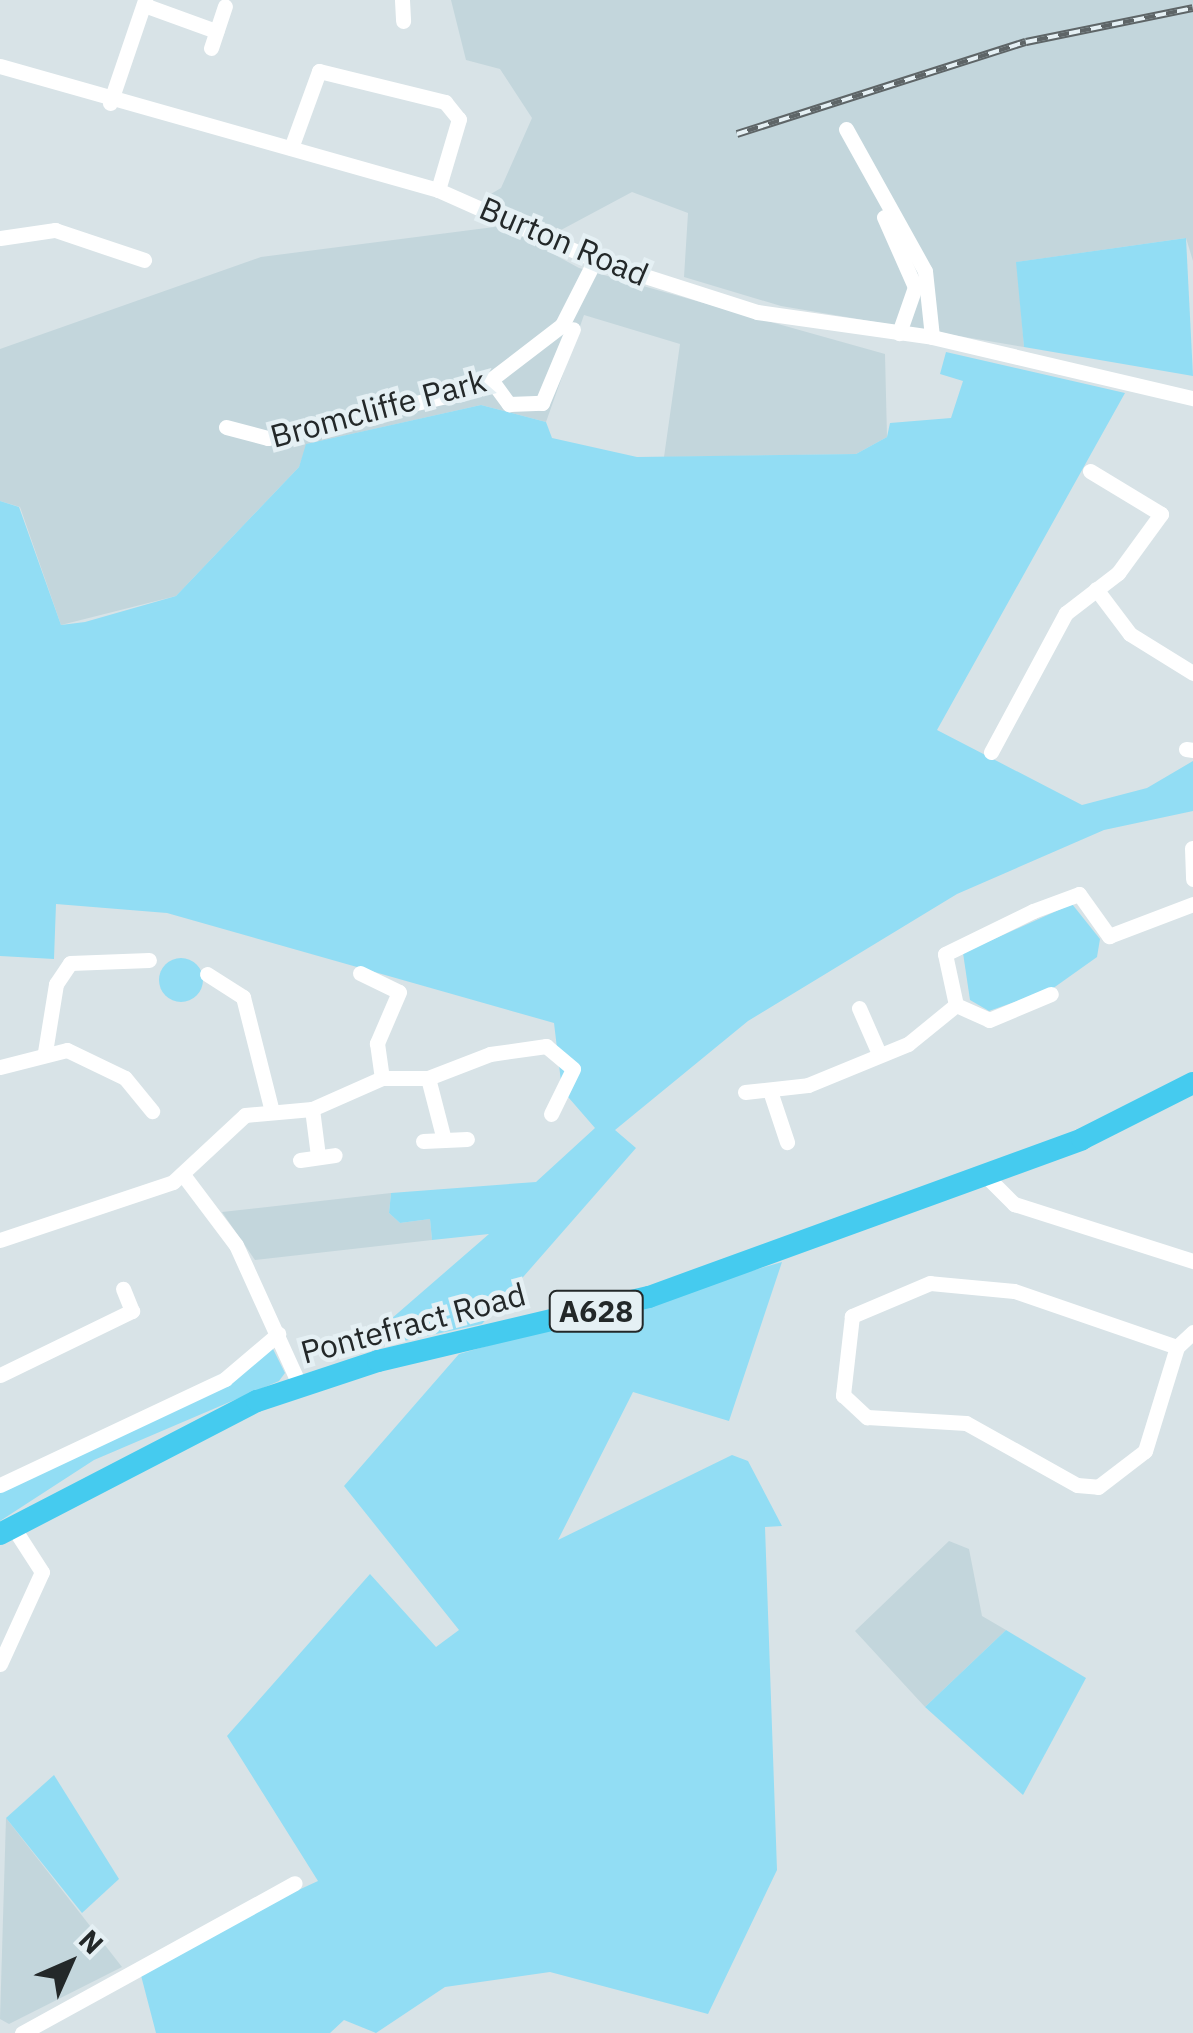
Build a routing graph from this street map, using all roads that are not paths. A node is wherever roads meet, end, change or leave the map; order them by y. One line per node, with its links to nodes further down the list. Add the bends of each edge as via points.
1 (402, 0): 4 (street)
2 (145, 2): 5 (street); 8 (street)
3 (225, 6): 5 (street)
4 (403, 22)
5 (216, 31): 6 (street)
6 (211, 48)
7 (0, 66): 8 (street, Burton Road)
8 (110, 102): 10 (street, Burton Road)
9 (846, 129): 11 (street)
10 (291, 148): 12 (street, Burton Road); 12 (street, via 319,71 445,102 459,119)
11 (865, 171): 17 (street, via 914,286); 18 (street, via 925,271)
12 (438, 190): 15 (street, Burton Road)
13 (0, 238): 14 (street, via 55,230)
14 (144, 260)
15 (595, 260): 17 (street, Burton Road, via 757,312); 19 (street, Bromcliffe Park, via 562,325)
16 (574, 329): 19 (street, via 542,402 509,404)
17 (899, 332): 18 (street, Burton Road)
18 (932, 337): 20 (street, Burton Road)
19 (492, 382): 21 (street, Bromcliffe Park, via 268,438)
20 (1193, 398)
21 (226, 427)
22 (1090, 471): 23 (street, via 1161,514)
23 (1096, 589): 24 (street, via 1130,634); 25 (street, via 1066,613 1012,737)
24 (1193, 673)
25 (991, 752)
26 (1192, 848): 27 (street)
27 (1193, 879)
28 (1193, 904): 33 (street, via 1109,936 1079,894 1032,910 944,954)
29 (149, 960): 37 (street, via 70,963 56,984)
30 (207, 974): 45 (street, via 244,986)
31 (360, 974): 40 (street, via 398,992 377,1043)
32 (1051, 994): 33 (street, via 989,1020)
33 (956, 1006): 36 (street, via 908,1044)
34 (859, 1008): 36 (street)
35 (583, 1047): 38 (street)
36 (878, 1050): 43 (street, via 857,1066)
37 (46, 1052): 39 (street); 47 (street, via 95,1058)
38 (569, 1058): 41 (street, via 546,1046 490,1054); 48 (street, via 570,1088)
39 (0, 1068)
40 (382, 1078): 41 (street); 46 (street)
41 (428, 1078): 50 (street)
42 (1193, 1083): 57 (highway, Pontefract Road / A628)
43 (770, 1091): 44 (street); 52 (street)
44 (745, 1092)
45 (271, 1108): 46 (street); 56 (street, via 224,1130)
46 (312, 1108): 54 (street)
47 (152, 1111)
48 (551, 1114)
49 (467, 1139): 50 (street)
50 (444, 1140): 51 (street)
51 (423, 1141)
52 (787, 1142)
53 (335, 1155): 54 (street)
54 (318, 1156): 55 (street)
55 (300, 1160)
56 (184, 1176): 58 (street); 62 (street, via 236,1244)
57 (986, 1176): 59 (street, via 1014,1204); 65 (highway, Pontefract Road / A628, via 650,1297)
58 (0, 1240)
59 (1193, 1261)
60 (123, 1288): 64 (street, via 132,1311)
61 (1193, 1332): 63 (street)
62 (278, 1334): 65 (street); 66 (street, Pontefract Road, via 225,1379)
63 (1178, 1347): 63 (street, via 1014,1291 930,1283 852,1316 843,1396 868,1417 966,1422 1078,1485 1098,1487 1145,1451)
64 (0, 1375)
65 (300, 1386): 67 (highway, Pontefract Road / A628, via 178,1436)
66 (0, 1485)
67 (7, 1531): 68 (street, via 42,1572)
68 (0, 1664)
69 (295, 1884): 70 (street)
70 (22, 2033)

